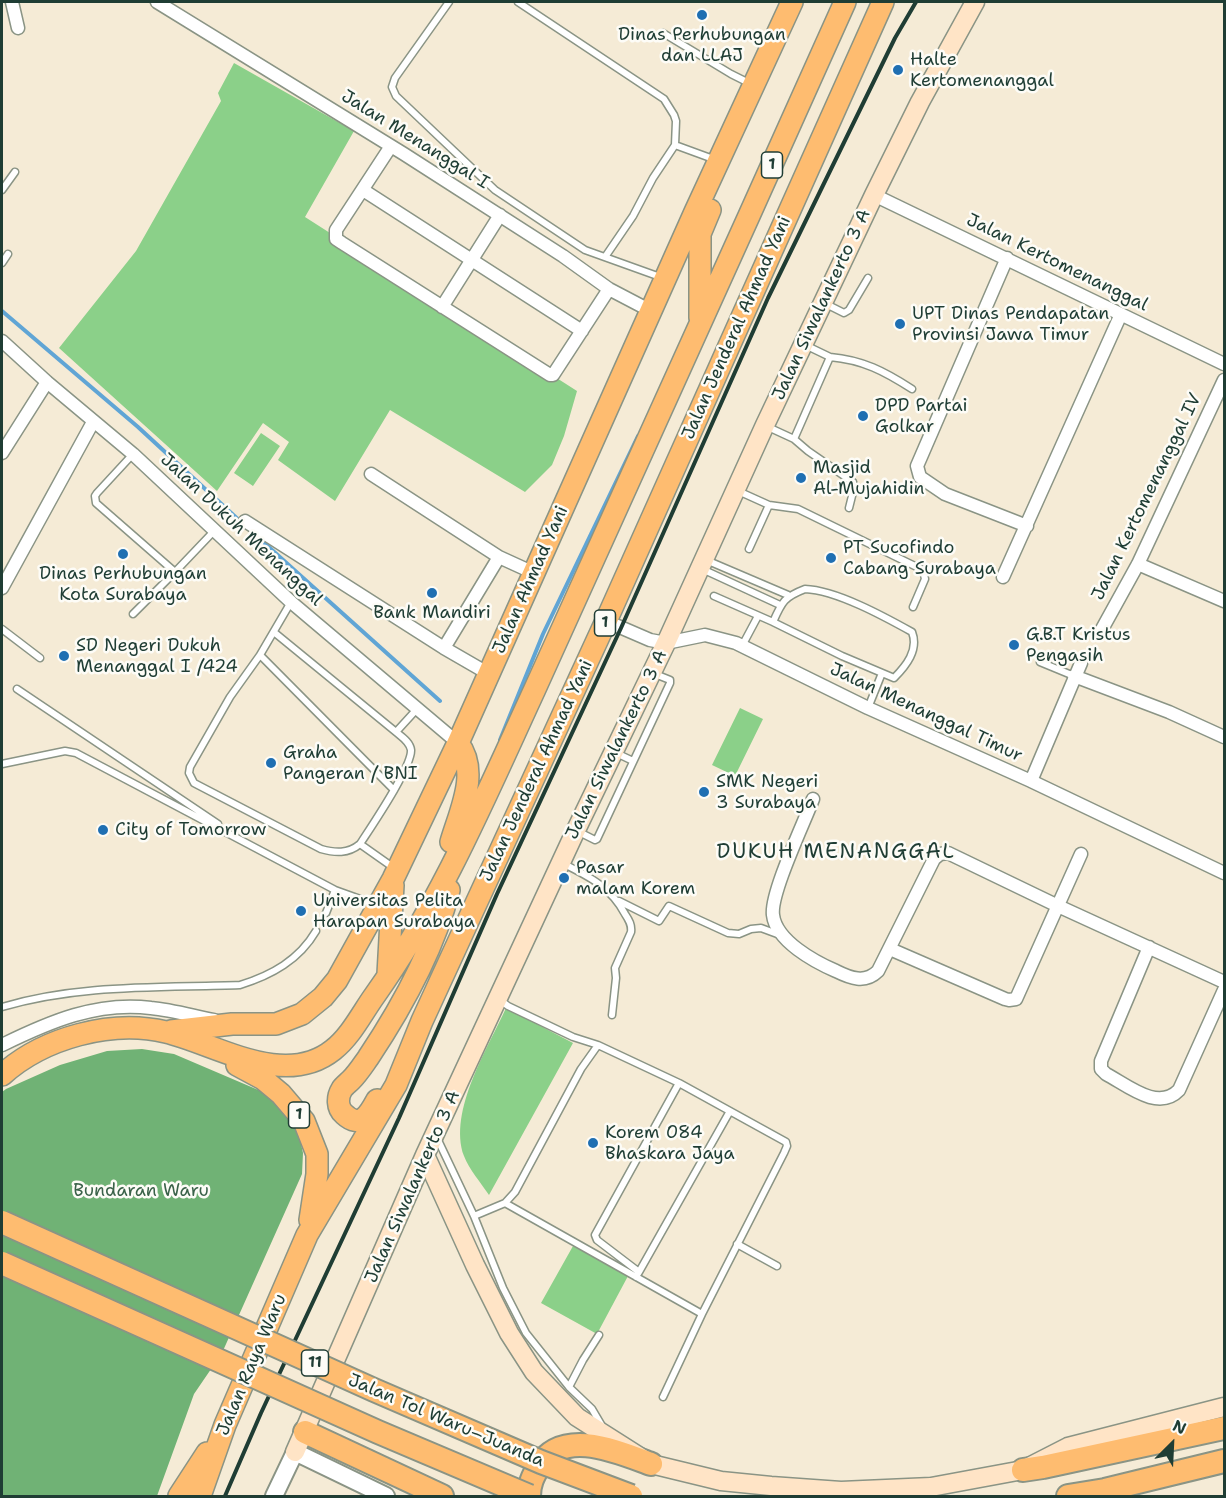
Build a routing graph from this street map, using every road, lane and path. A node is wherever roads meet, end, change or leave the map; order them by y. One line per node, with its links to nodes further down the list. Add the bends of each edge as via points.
1 (12, 2): 9 (street)
2 (157, 2): 12 (street, Jalan Menanggal I)
3 (449, 2): 21 (lane, via 395,78 392,87 396,96 495,190 585,250)
4 (518, 2): 13 (lane, via 664,99 676,121)
5 (792, 2): 11 (highway, Jalan Ahmad Yani / 1)
6 (845, 2): 32 (highway, Jalan Jenderal Ahmad Yani / 1)
7 (883, 2): 69 (highway, Jalan Jenderal Ahmad Yani / 1)
8 (975, 2): 18 (main road, Jalan Siwalankerto 3 A)
9 (18, 28)
10 (663, 33): 11 (lane)
11 (753, 85): 14 (highway, Jalan Ahmad Yani / 1); 32 (highway, via 757,105 700,234)
12 (392, 146): 17 (street); 19 (street, Jalan Menanggal I)
13 (675, 146): 14 (lane); 21 (lane)
14 (719, 161): 26 (highway, Jalan Ahmad Yani / 1)
15 (15, 172): 16 (lane)
16 (2, 190)
17 (363, 190): 23 (street); 29 (street, via 336,230 336,239)
18 (873, 195): 22 (street, Jalan Kertomenanggal); 28 (main road, Jalan Siwalankerto 3 A)
19 (500, 215): 23 (street); 27 (street, Jalan Menanggal I)
20 (8, 254): 24 (lane)
21 (605, 257): 26 (lane)
22 (1007, 258): 31 (street, Jalan Kertomenanggal); 51 (street, via 917,466 920,477 945,494)
23 (472, 260): 29 (street); 33 (street)
24 (2, 263)
25 (868, 278): 28 (lane, via 844,313)
26 (666, 279): 30 (highway, Jalan Ahmad Yani / 1)
27 (609, 289): 30 (street, Jalan Menanggal I); 33 (street)
28 (823, 302): 35 (main road, Jalan Siwalankerto 3 A)
29 (442, 308): 33 (street, via 550,375)
30 (651, 311): 58 (highway, Jalan Ahmad Yani / 1)
31 (1121, 314): 37 (street, Jalan Kertomenanggal); 51 (street)
32 (700, 328): 102 (highway, Jalan Jenderal Ahmad Yani / 1)
33 (582, 331)
34 (2, 341): 39 (street, Jalan Dukuh Menanggal)
35 (803, 344): 36 (lane); 42 (main road, Jalan Siwalankerto 3 A)
36 (830, 357): 40 (lane, via 860,361); 43 (lane)
37 (1224, 364)
38 (1224, 380): 56 (street, Jalan Kertomenanggal IV)
39 (47, 382): 41 (street, Jalan Dukuh Menanggal); 44 (street)
40 (912, 388)
41 (93, 422): 45 (street, Jalan Dukuh Menanggal); 60 (street)
42 (765, 425): 43 (lane); 47 (main road, Jalan Siwalankerto 3 A)
43 (794, 439): 49 (lane, via 853,482)
44 (2, 453)
45 (133, 454): 52 (street, Jalan Dukuh Menanggal); 57 (lane, via 97,493 96,503)
46 (371, 474): 54 (street)
47 (735, 490): 48 (lane); 55 (main road, Jalan Siwalankerto 3 A)
48 (769, 505): 53 (lane); 66 (lane, via 798,509 923,570 925,579)
49 (849, 508)
50 (245, 520): 76 (street)
51 (1027, 526): 59 (street)
52 (215, 530): 57 (lane); 64 (street, Jalan Dukuh Menanggal)
53 (749, 549)
54 (499, 557): 58 (street); 76 (street)
55 (701, 563): 61 (lane); 65 (lane); 74 (main road, Jalan Siwalankerto 3 A)
56 (1138, 564): 63 (street); 72 (street, Jalan Kertomenanggal IV)
57 (176, 572): 67 (lane)
58 (534, 573): 83 (highway, Jalan Ahmad Yani / 1)
59 (1004, 577)
60 (2, 588)
61 (788, 595): 65 (lane); 82 (lane, via 805,589 820,591 912,632 914,649 907,664 894,678)
62 (714, 596): 68 (lane)
63 (1224, 601)
64 (291, 602): 73 (lane); 86 (street, Jalan Dukuh Menanggal)
65 (780, 605): 70 (lane)
66 (913, 607)
67 (133, 614)
68 (758, 616): 70 (lane); 75 (lane)
69 (606, 621): 74 (street, Jalan Menanggal Timur); 121 (highway, Jalan Jenderal Ahmad Yani / 1)
70 (773, 622): 82 (lane)
71 (2, 629): 78 (lane)
72 (1101, 631)
73 (275, 633): 77 (lane); 88 (lane)
74 (666, 643): 75 (street, Jalan Menanggal Timur, via 705,635); 81 (main road, Jalan Siwalankerto 3 A)
75 (742, 646): 87 (street, Jalan Menanggal Timur)
76 (444, 648): 83 (street)
77 (260, 655): 95 (lane); 99 (lane, via 230,697 190,767 191,778 321,849 345,852)
78 (40, 658)
79 (1040, 662): 84 (lane)
80 (1081, 663): 84 (street)
81 (653, 672): 91 (main road, Jalan Siwalankerto 3 A); 92 (lane, via 670,681)
82 (882, 673): 87 (lane)
83 (489, 674): 90 (highway, Jalan Ahmad Yani / 1)
84 (1074, 676): 89 (street); 94 (street)
85 (17, 689): 98 (lane)
86 (418, 708): 88 (lane); 90 (street, Jalan Dukuh Menanggal)
87 (868, 708): 94 (street, Jalan Menanggal Timur)
88 (396, 732): 95 (lane, via 411,749)
89 (1224, 737)
90 (458, 743): 104 (highway, Jalan Ahmad Yani / 1); 106 (highway, via 466,758 468,778)
91 (614, 752): 92 (lane); 97 (main road, Jalan Siwalankerto 3 A)
92 (633, 761): 97 (lane, via 597,839)
93 (2, 764): 98 (lane, via 65,751 76,753)
94 (1031, 781): 103 (street, Jalan Menanggal Timur)
95 (394, 790): 99 (lane)
96 (813, 799): 112 (street, via 774,901 773,915)
97 (576, 830): 101 (main road, Jalan Siwalankerto 3 A)
98 (245, 842): 105 (lane)
99 (360, 844): 104 (lane)
100 (1081, 854): 109 (street)
101 (561, 862): 107 (lane, via 594,879); 118 (main road, Jalan Siwalankerto 3 A)
102 (452, 865): 106 (highway, Jalan Jenderal Ahmad Yani / 1); 121 (highway, via 449,890 431,946 376,1046 342,1089 338,1099 341,1112 355,1120 368,1116)
103 (1224, 873)
104 (395, 875): 108 (highway, Jalan Ahmad Yani / 1); 115 (highway)
105 (335, 890): 108 (lane); 110 (lane)
106 (436, 898): 115 (highway, Jalan Jenderal Ahmad Yani / 1)
107 (619, 901): 112 (lane, via 659,921 669,906 728,933 761,928); 120 (lane, via 631,932 615,968)
108 (378, 906): 122 (highway, Jalan Ahmad Yani / 1, via 323,998 302,1014 276,1024)
109 (1058, 906): 113 (street); 114 (street, via 1018,996 1012,1000); 114 (street, via 948,853 940,854)
110 (326, 913)
111 (316, 931): 119 (lane, via 308,945 280,969 240,985 65,992)
112 (782, 936): 114 (street, via 809,957 851,978 873,977)
113 (1149, 947): 116 (street); 117 (street, via 1101,1060 1106,1074 1158,1100 1174,1095)
114 (890, 949)
115 (388, 977): 124 (highway, Jalan Jenderal Ahmad Yani / 1, via 346,1037 313,1061 270,1065)
116 (1224, 982)
117 (1224, 990)
118 (498, 998): 126 (lane, via 573,1038); 130 (main road, Jalan Siwalankerto 3 A)
119 (2, 1007)
120 (612, 1015)
121 (422, 1021): 135 (highway, Jalan Jenderal Ahmad Yani / 1, via 396,1085)
122 (232, 1024): 123 (highway, Jalan Ahmad Yani / 1); 125 (street, via 150,1008 110,1008 49,1022)
123 (164, 1031): 124 (highway, 1); 127 (highway, 1, via 102,1030 50,1044)
124 (198, 1042): 135 (highway, 1, via 263,1079 304,1121 317,1154)
125 (2, 1045)
126 (598, 1045): 128 (lane); 132 (lane, via 581,1069 515,1192)
127 (9, 1063)
128 (679, 1083): 129 (lane); 139 (lane, via 596,1235)
129 (730, 1111): 136 (lane, via 783,1139 786,1146); 139 (lane)
130 (436, 1134): 131 (main road, Jalan Siwalankerto 3 A); 133 (lane)
131 (425, 1155): 147 (main road, via 509,1333 534,1372 577,1417); 148 (main road, Jalan Siwalankerto 3 A)
132 (505, 1203): 133 (lane); 139 (lane)
133 (474, 1216): 142 (lane, via 526,1333)
134 (2, 1222): 158 (highway, Jalan Tol Waru–Juanda / 11, bridge, via 374,1390)
135 (307, 1235): 145 (highway, Jalan Raya Waru / 1)
136 (737, 1245): 138 (lane); 140 (lane)
137 (2, 1263): 157 (highway, Jalan Tol Waru–Juanda / 11, bridge)
138 (777, 1266)
139 (637, 1275): 140 (lane)
140 (702, 1314): 143 (lane)
141 (599, 1335): 142 (lane)
142 (569, 1387): 147 (lane, via 591,1409)
143 (663, 1397)
144 (1224, 1407): 151 (main road, via 1068,1447)
145 (225, 1425): 153 (highway); 154 (highway, Jalan Raya Waru / 1)
146 (1224, 1428): 151 (highway)
147 (609, 1436): 150 (main road)
148 (300, 1442): 152 (street); 155 (street, Jalan Siwalankerto 3 A); 156 (highway)
149 (1224, 1461): 159 (highway)
150 (651, 1464): 151 (main road, via 721,1481 841,1491 931,1487); 157 (highway, via 593,1446 562,1446 544,1458 532,1478)
151 (1023, 1470)
152 (379, 1495)
153 (179, 1497)
154 (200, 1497)
155 (274, 1497)
156 (442, 1497)
157 (529, 1497)
158 (631, 1497)
159 (1068, 1497)

